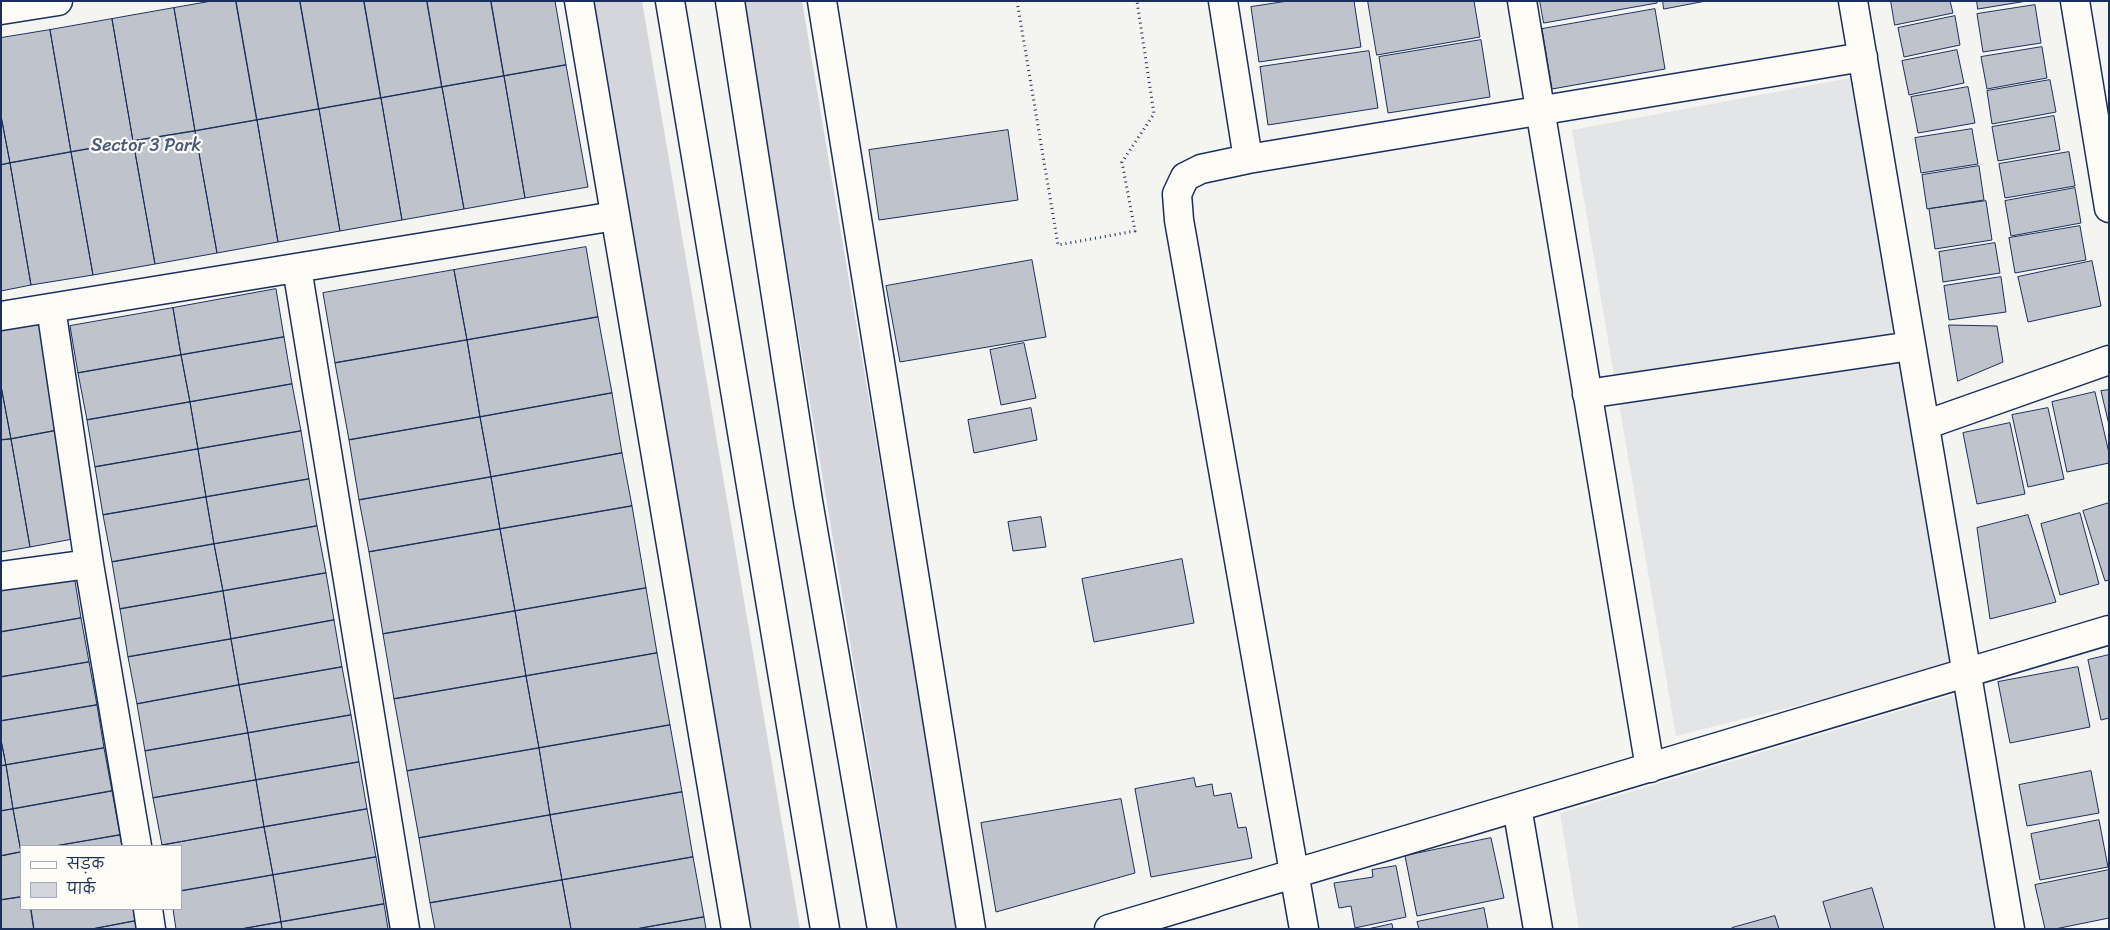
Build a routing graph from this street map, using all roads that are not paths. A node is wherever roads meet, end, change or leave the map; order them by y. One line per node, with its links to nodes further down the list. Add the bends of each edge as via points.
1 (58, 1): 10 (street)
2 (579, 1): 16 (street)
3 (670, 1): 36 (street)
4 (730, 1): 37 (street, via 808,501)
5 (822, 1): 38 (street)
6 (1223, 1): 13 (street)
7 (1522, 1): 12 (street)
8 (1853, 1): 11 (street)
9 (2075, 1): 14 (street)
10 (1, 10)
11 (1863, 58): 12 (street); 20 (street)
12 (1539, 112): 13 (street); 22 (street)
13 (1248, 160): 31 (street, via 1201,169 1185,177 1177,194)
14 (2106, 170): 15 (street)
15 (2109, 208)
16 (615, 216): 17 (street); 35 (street)
17 (297, 268): 18 (street); 34 (street)
18 (51, 308): 19 (street); 24 (street)
19 (1, 316)
20 (1911, 346): 22 (street); 23 (street)
21 (2109, 360): 23 (street)
22 (1587, 394): 28 (street)
23 (1925, 425): 27 (street)
24 (89, 564): 25 (street); 30 (street)
25 (1, 576)
26 (2109, 630): 27 (street)
27 (1966, 673): 28 (street); 42 (street)
28 (1650, 768): 29 (street)
29 (1517, 807): 31 (street); 41 (street)
30 (137, 845)
31 (1295, 873): 39 (street); 40 (street)
32 (148, 910): 33 (street)
33 (151, 929)
34 (405, 929)
35 (736, 929)
36 (825, 929)
37 (882, 929)
38 (971, 929)
39 (1109, 929)
40 (1304, 929)
41 (1538, 929)
42 (2010, 929)

